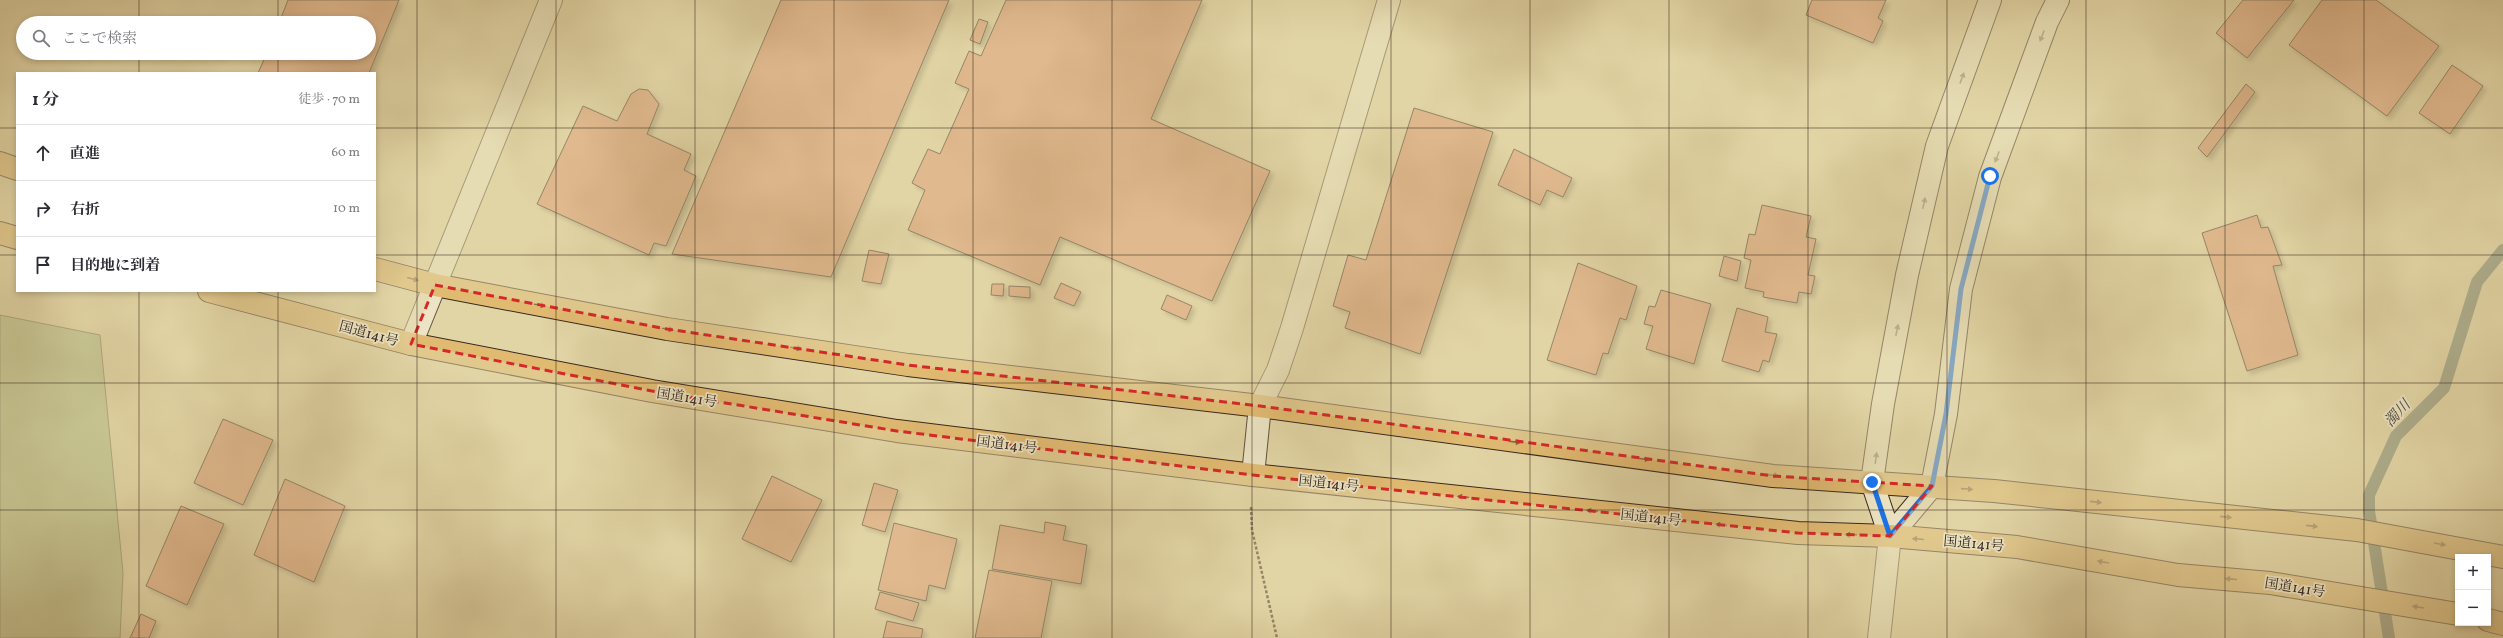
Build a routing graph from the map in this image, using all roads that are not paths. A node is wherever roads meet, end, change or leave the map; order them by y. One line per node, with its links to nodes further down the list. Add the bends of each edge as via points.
1 (551, 0): 10 (street)
2 (1389, 0): 13 (street, via 1292,328 1278,370)
3 (1990, 0): 15 (street, one-way to 3, via 1883,404 1907,275 1937,146)
4 (2058, 0): 16 (street, one-way to 16, via 2047,22 1990,176 1961,289 1946,414)
5 (0, 163): 6 (highway)
6 (16, 169)
7 (0, 233): 8 (highway)
8 (16, 238)
9 (376, 269): 10 (highway, one-way to 10)
10 (435, 285): 12 (street); 13 (highway, one-way to 13, via 666,329 908,365)
11 (213, 292): 12 (highway, 国道141号)
12 (411, 344): 14 (highway, 国道141号, via 652,391 897,431)
13 (1260, 406): 14 (street); 15 (highway, one-way to 15, via 1774,476)
14 (1253, 475): 17 (highway, 国道141号, one-way to 14, via 1798,533)
15 (1872, 482): 16 (highway); 17 (street)
16 (1932, 486): 17 (street); 18 (highway, one-way to 18, via 2357,530)
17 (1890, 536): 19 (highway, 国道141号, one-way to 17, via 2270,583 2178,575 2017,547); 22 (street)
18 (2503, 556)
19 (2455, 614)
20 (2491, 621): 21 (highway)
21 (2503, 624)
22 (1879, 638)

